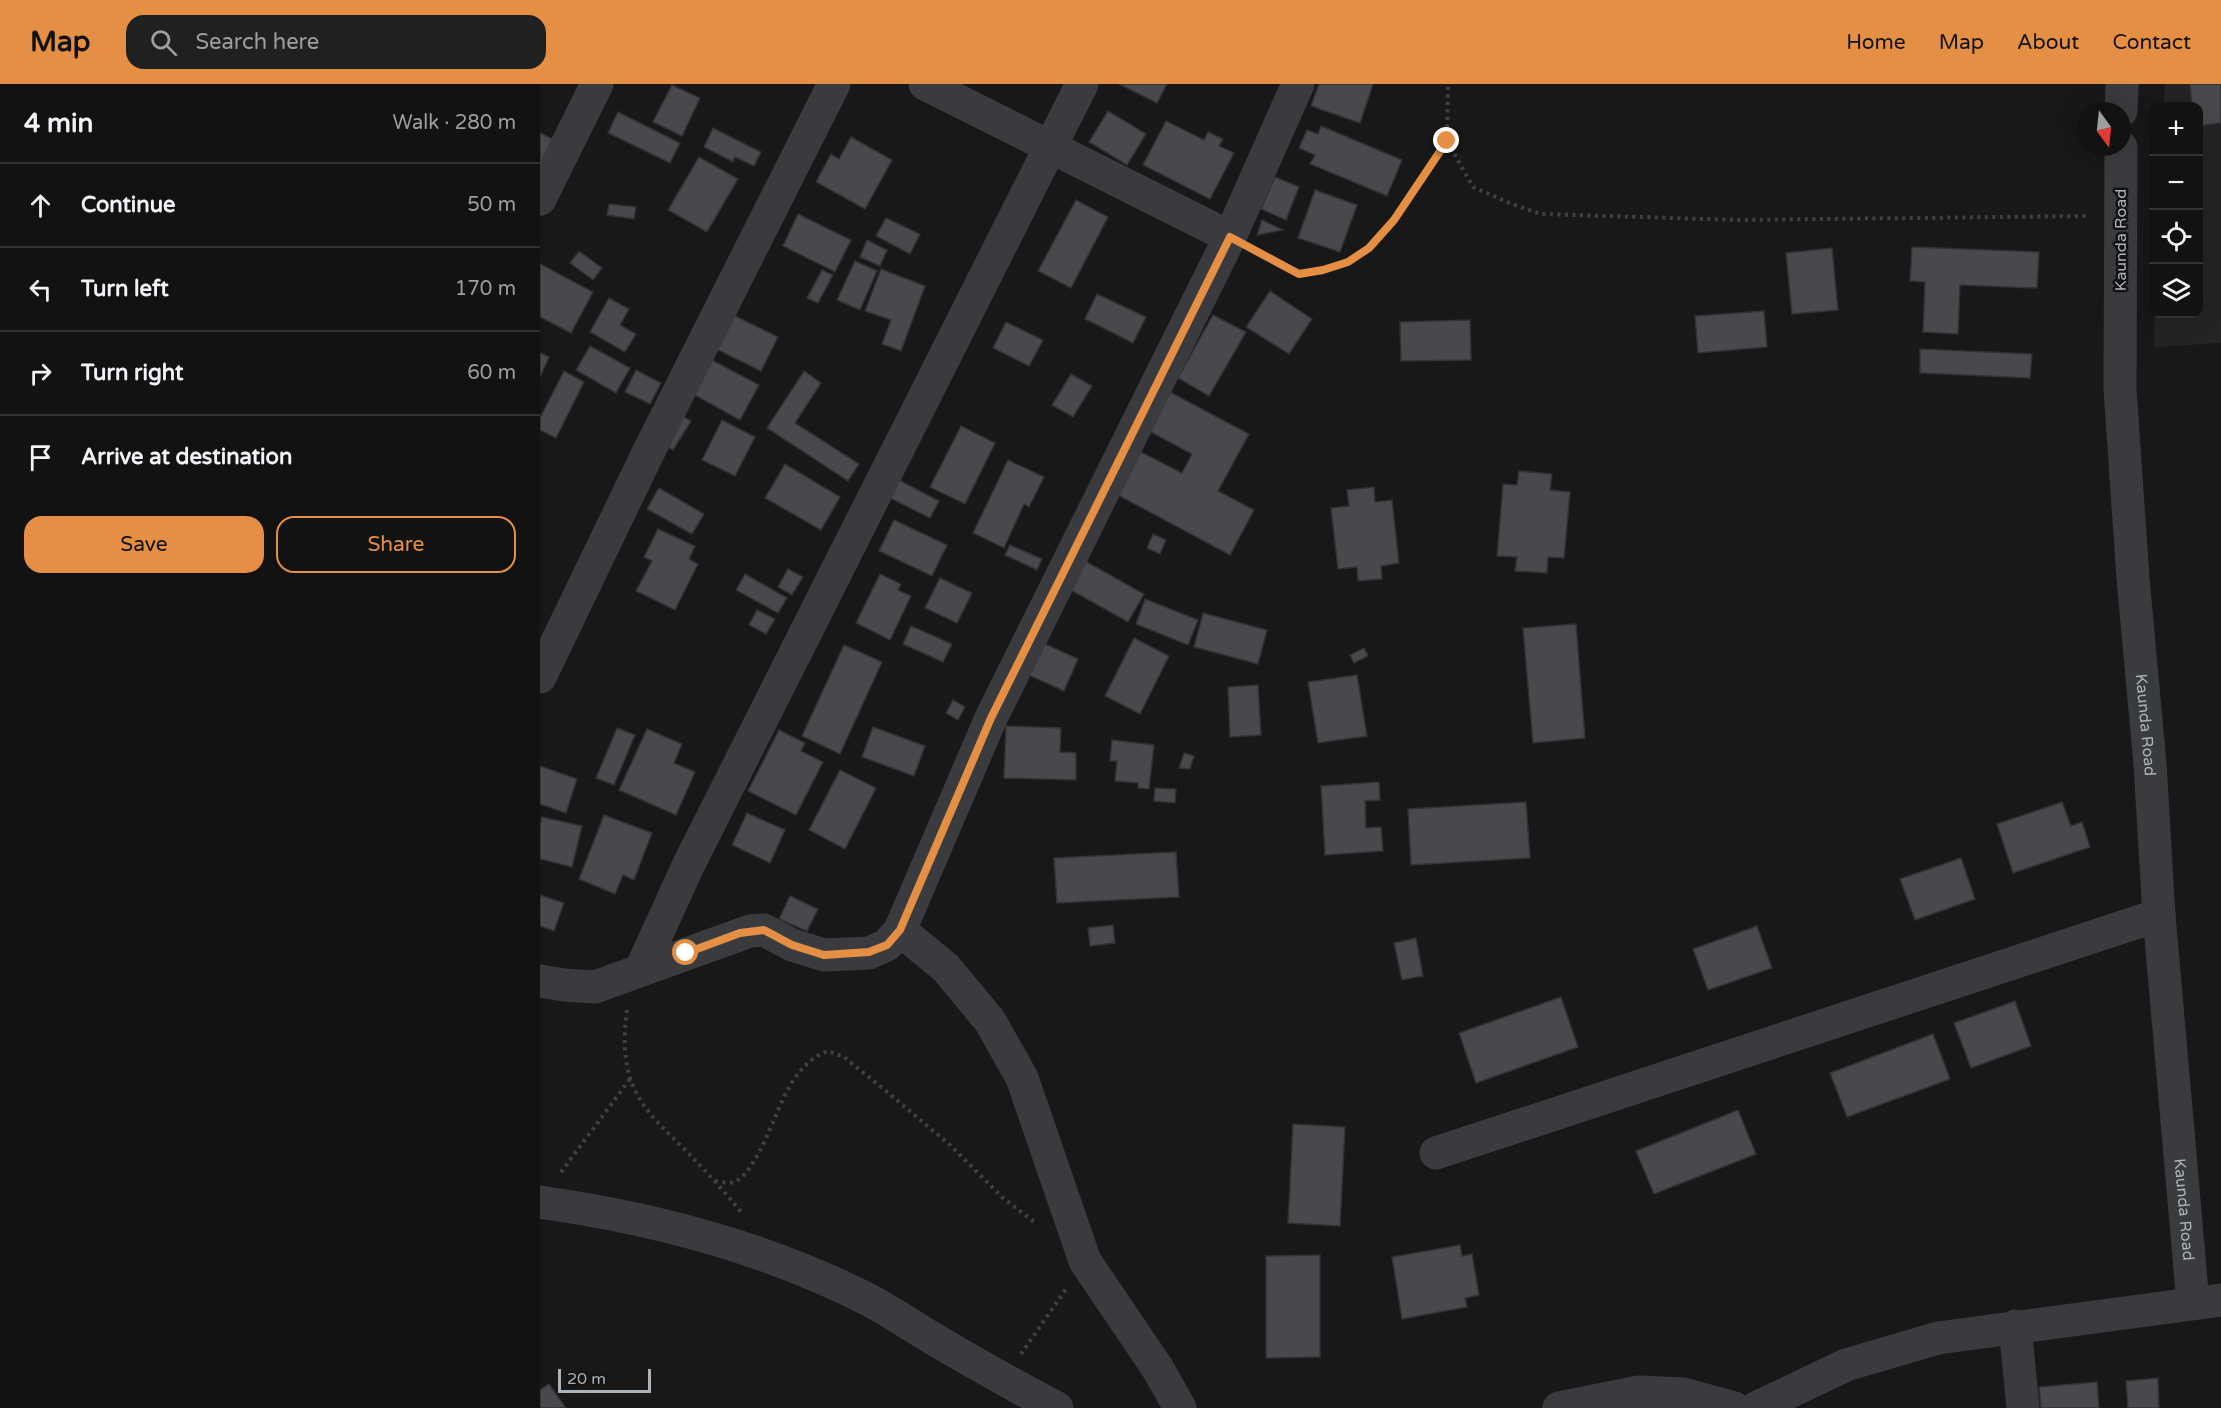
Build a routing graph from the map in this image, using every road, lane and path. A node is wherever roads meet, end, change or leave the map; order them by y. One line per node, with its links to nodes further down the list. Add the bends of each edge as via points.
1 (597, 84): 12 (street)
2 (834, 84): 15 (street)
3 (925, 84): 10 (street)
4 (1082, 84): 10 (street)
5 (1298, 84): 14 (street)
6 (1448, 84): 9 (path)
7 (2122, 84): 8 (street)
8 (2121, 102)
9 (1447, 141): 13 (path, via 1473,187 1541,214 1738,220); 14 (path, via 1394,220 1369,248 1348,262 1299,274)
10 (1049, 148): 14 (street); 18 (street)
11 (2121, 156): 13 (street, Kaunda Road)
12 (540, 199)
13 (2119, 216): 16 (street, Kaunda Road, via 2120,389)
14 (1230, 237): 17 (street, via 991,718)
15 (540, 677)
16 (2159, 915): 21 (street); 27 (street, Kaunda Road)
17 (900, 930): 18 (street, via 887,945 869,952 824,955 792,945 764,930 750,931); 26 (street, via 946,968 990,1022 1022,1078)
18 (640, 969): 19 (street, via 595,987); 20 (path, via 627,1002 624,1032)
19 (540, 981)
20 (630, 1078): 22 (path, via 650,1113); 23 (path)
21 (1436, 1153)
22 (715, 1181): 24 (path); 25 (path, via 733,1183 745,1175 769,1136 785,1093 814,1056 828,1051 852,1063)
23 (548, 1190): 29 (street, via 593,1210 694,1233 783,1261 870,1301)
24 (745, 1217)
25 (1039, 1226)
26 (1085, 1261): 29 (path); 31 (street)
27 (2207, 1302): 28 (street)
28 (2015, 1326): 34 (street, via 1938,1338 1846,1365); 35 (street)
29 (1003, 1380): 30 (street)
30 (1057, 1408)
31 (1180, 1408)
32 (1559, 1408): 33 (street, via 1639,1392 1683,1394)
33 (1734, 1408)
34 (1756, 1408)
35 (2023, 1408)

